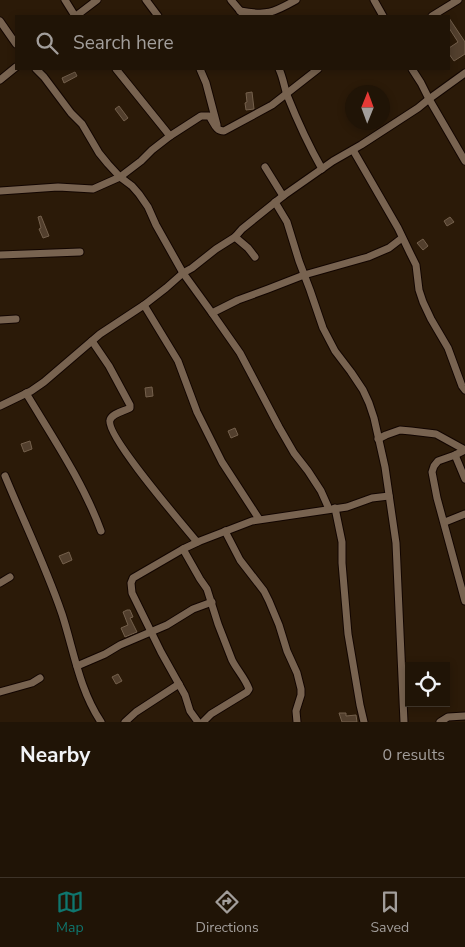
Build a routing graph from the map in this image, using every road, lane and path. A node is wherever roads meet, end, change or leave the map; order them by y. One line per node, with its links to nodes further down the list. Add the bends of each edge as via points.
1 (65, 0): 10 (street)
2 (97, 0): 11 (street)
3 (146, 0): 12 (street)
4 (231, 0): 8 (street)
5 (296, 0): 8 (street, via 268,13)
6 (374, 0): 9 (street)
7 (458, 0): 13 (street)
8 (243, 13)
9 (381, 13)
10 (74, 15)
11 (76, 15)
12 (157, 15)
13 (434, 15)
14 (0, 21): 15 (street)
15 (15, 43)
16 (15, 68): 24 (street)
17 (37, 70): 33 (street)
18 (117, 70): 28 (street)
19 (200, 70): 27 (street)
20 (280, 70): 25 (street)
21 (317, 70): 25 (street)
22 (413, 70): 26 (street)
23 (465, 74): 26 (street)
24 (0, 80)
25 (287, 94): 27 (street, via 255,114); 32 (street)
26 (429, 99): 29 (street); 30 (street)
27 (219, 130): 28 (street, via 209,116 202,115)
28 (170, 136): 33 (street)
29 (353, 150): 32 (street); 38 (street)
30 (465, 160)
31 (265, 167): 35 (street)
32 (322, 169): 35 (street)
33 (120, 177): 34 (street, via 95,188 58,187); 42 (street, via 132,186 148,208)
34 (0, 192)
35 (283, 196): 36 (street)
36 (275, 202): 37 (street); 43 (street, via 286,222)
37 (235, 236): 41 (street); 42 (street)
38 (402, 238): 43 (street, via 368,257); 49 (street, via 416,265 423,302 448,348)
39 (80, 252): 40 (street)
40 (0, 254)
41 (255, 258)
42 (183, 273): 44 (street); 45 (street)
43 (304, 275): 45 (street); 52 (street, via 328,338 369,404)
44 (144, 305): 48 (street); 59 (street, via 178,361 197,412 222,462)
45 (212, 313): 57 (street, via 240,353 294,454)
46 (16, 319): 47 (street)
47 (0, 320)
48 (92, 341): 50 (street, via 53,375); 63 (street, via 130,406 110,420 113,431 146,480)
49 (465, 390)
50 (26, 393): 51 (street); 61 (street, via 89,500)
51 (0, 406)
52 (378, 440): 53 (street, via 400,430 436,434 465,450); 56 (street)
53 (455, 455): 55 (street); 60 (street, via 438,461 432,472)
54 (5, 476): 70 (street, via 62,614)
55 (465, 479)
56 (389, 496): 57 (street); 81 (street, via 396,543)
57 (332, 509): 59 (street); 80 (street, via 342,542 348,634)
58 (465, 514): 60 (street)
59 (259, 519): 62 (street)
60 (444, 522): 67 (street)
61 (101, 531)
62 (225, 531): 63 (street); 79 (street, via 240,560 269,600 279,625 301,689)
63 (197, 542): 64 (street)
64 (183, 549): 68 (street); 69 (street, via 134,578 131,583 132,593)
65 (10, 577): 66 (street)
66 (0, 583)
67 (465, 601)
68 (212, 602): 69 (street, via 193,608); 78 (street, via 232,660 249,691)
69 (151, 632): 70 (street); 72 (street)
70 (77, 666): 75 (street, via 89,702)
71 (40, 678): 73 (street)
72 (179, 684): 76 (street); 77 (street)
73 (0, 692)
74 (465, 716): 82 (street, via 448,716)
75 (101, 722)
76 (125, 722)
77 (198, 722)
78 (203, 722)
79 (296, 722)
80 (364, 722)
81 (404, 722)
82 (440, 722)

